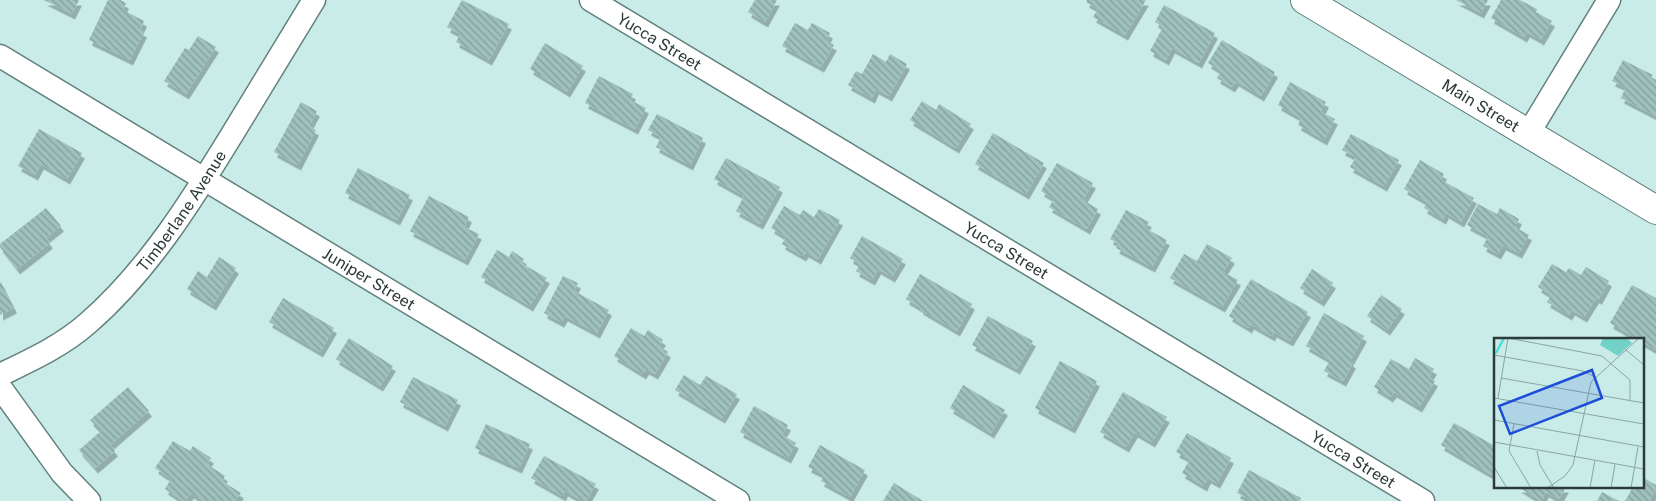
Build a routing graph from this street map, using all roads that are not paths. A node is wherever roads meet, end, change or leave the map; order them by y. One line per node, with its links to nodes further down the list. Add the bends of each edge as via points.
1 (314, 0): 7 (street, Timberlane Avenue)
2 (591, 0): 13 (street, Yucca Street)
3 (1305, 0): 6 (main road, Main Street)
4 (1609, 0): 6 (street)
5 (0, 56): 7 (street, Juniper Street)
6 (1528, 134): 8 (main road, Main Street)
7 (204, 180): 9 (street, Timberlane Avenue, via 159,246 88,324 47,352); 12 (street, Juniper Street)
8 (1656, 210)
9 (0, 375)
10 (0, 387): 11 (street, via 62,473)
11 (89, 501)
12 (738, 501)
13 (1423, 501)

